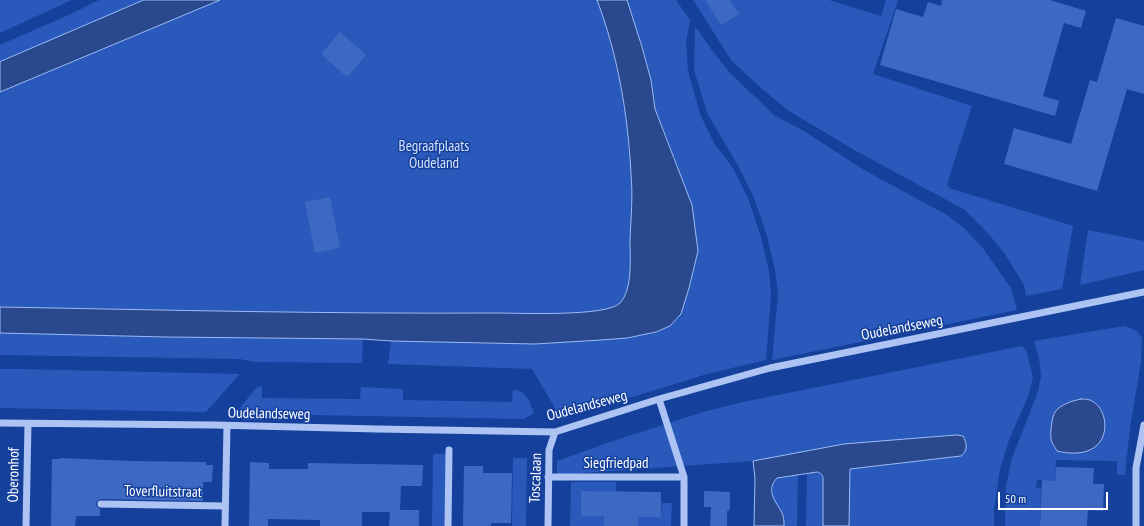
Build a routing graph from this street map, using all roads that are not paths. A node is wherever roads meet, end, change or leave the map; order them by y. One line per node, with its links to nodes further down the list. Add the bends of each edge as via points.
1 (1144, 292): 2 (street, Oudelandseweg, via 770,368)
2 (659, 399): 7 (street, Oudelandseweg); 10 (street)
3 (0, 423): 4 (street, Oudelandseweg)
4 (28, 424): 6 (street, Oudelandseweg); 13 (street, Oberonhof)
5 (1144, 425): 18 (street, via 1136,468)
6 (227, 426): 7 (street, Oudelandseweg); 12 (street)
7 (555, 432): 9 (street, Toscalaan, via 549,450)
8 (449, 450): 15 (street)
9 (548, 477): 10 (street, Siegfriedpad); 16 (street, Toscalaan)
10 (684, 477): 17 (street)
11 (101, 504): 12 (street, Toverfluitstraat)
12 (225, 506): 14 (street)
13 (26, 526)
14 (225, 526)
15 (448, 526)
16 (548, 526)
17 (684, 526)
18 (1136, 526)

